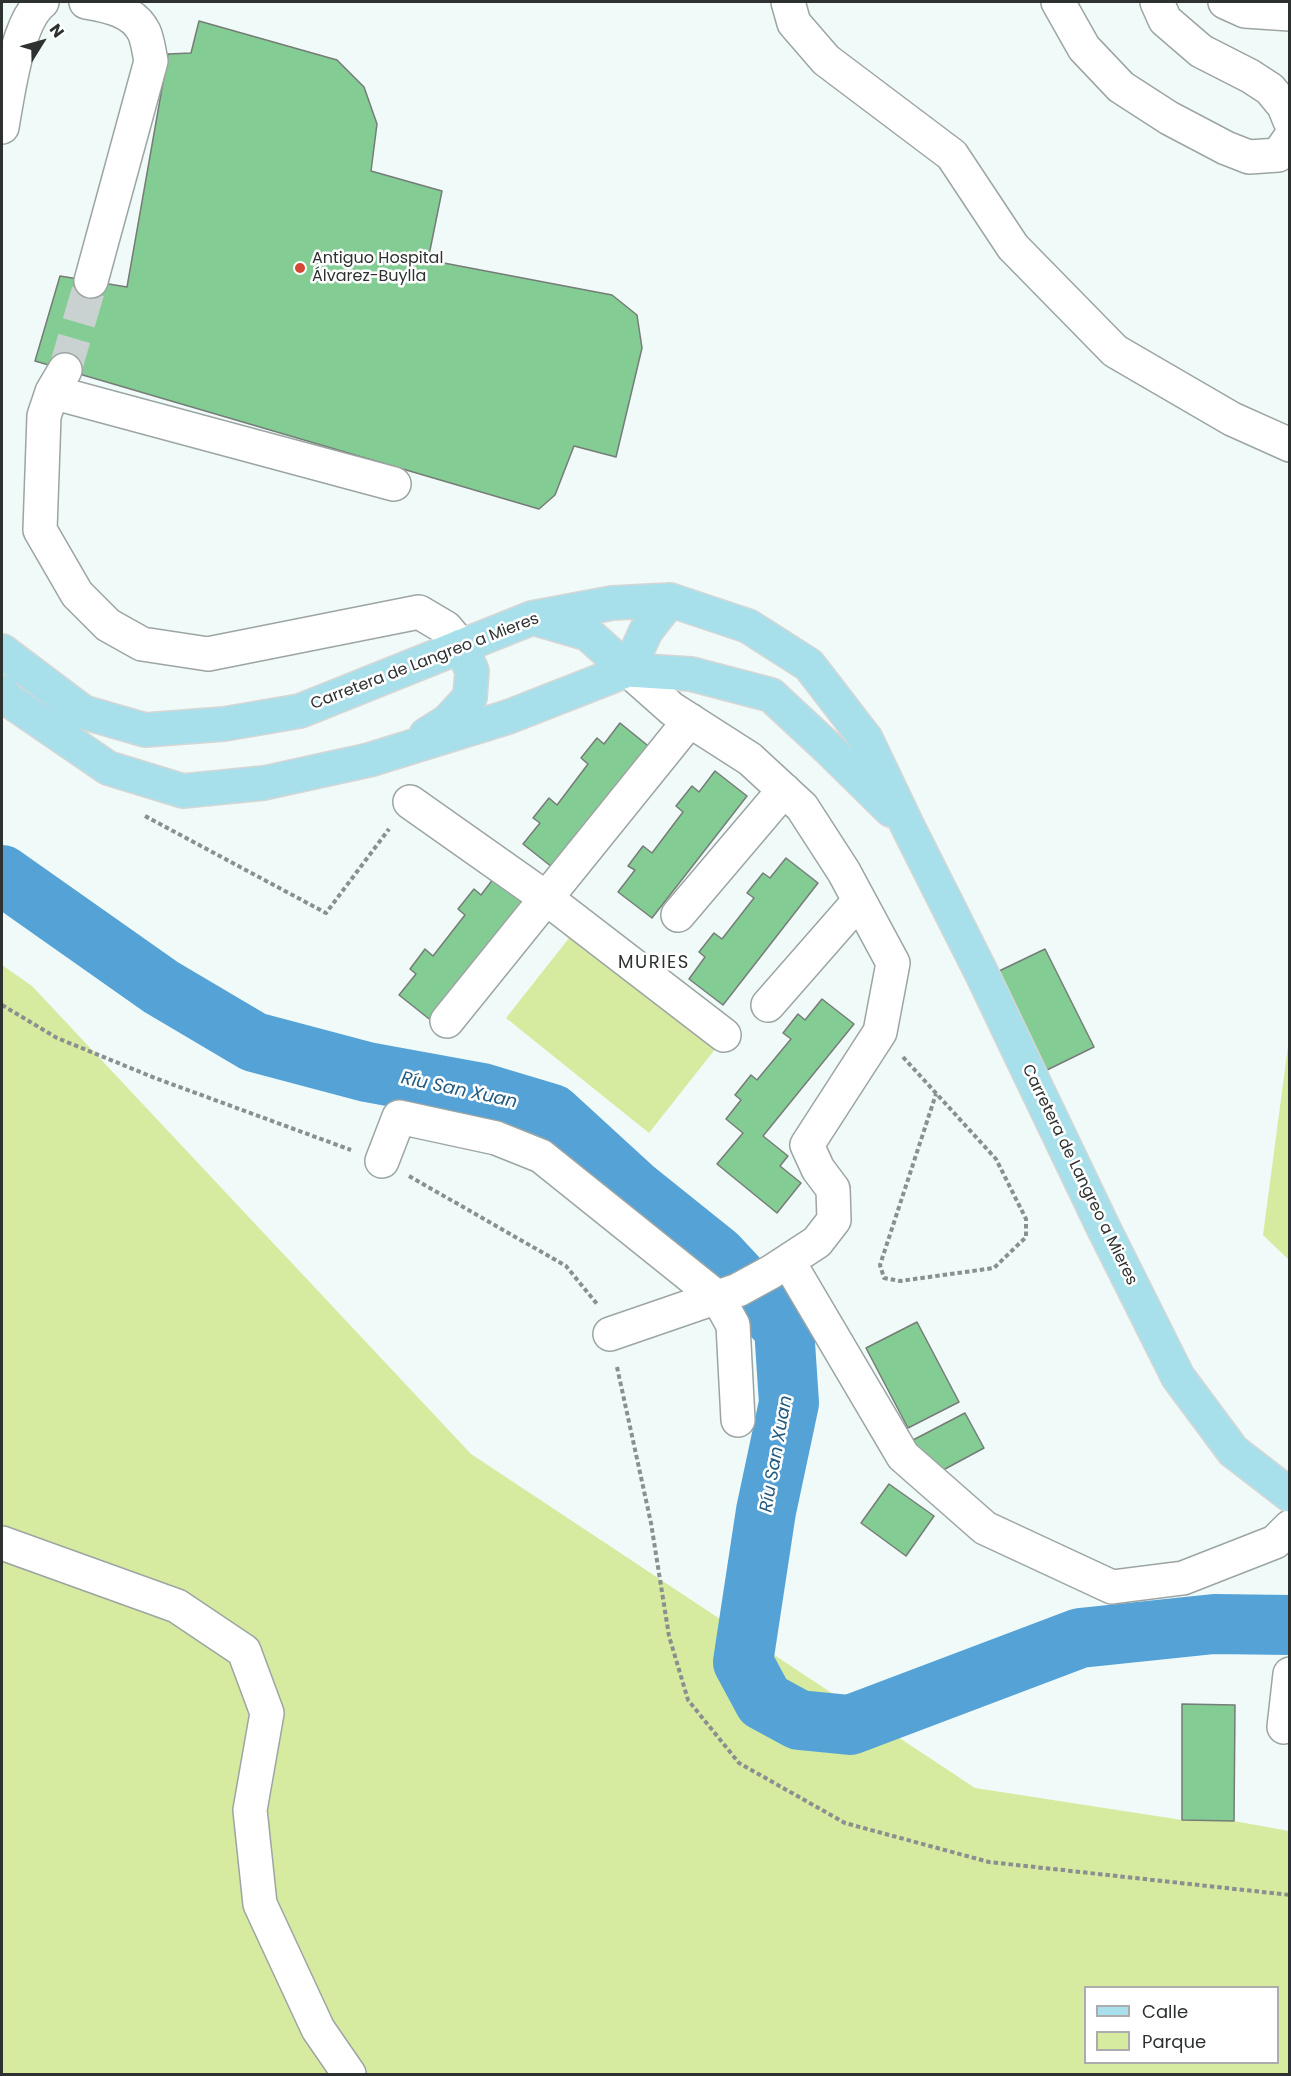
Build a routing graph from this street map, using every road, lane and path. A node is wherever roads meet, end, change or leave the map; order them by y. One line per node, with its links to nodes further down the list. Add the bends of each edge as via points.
1 (42, 2): 9 (street, via 27,21)
2 (86, 2): 11 (street, via 131,16 144,32 151,61)
3 (788, 2): 12 (street, via 794,23 826,60 952,155 1013,247 1115,351 1232,419)
4 (1058, 2): 10 (street, via 1084,48 1121,87 1169,118 1248,157 1278,156)
5 (1157, 2): 8 (street, via 1165,20 1201,51 1270,89)
6 (1226, 2): 7 (street, via 1245,11)
7 (1290, 14)
8 (1290, 121)
9 (2, 126)
10 (1290, 138)
11 (90, 281)
12 (1290, 445)
13 (394, 484): 16 (street, via 59,381 44,416 40,530 77,594 108,625 142,644 208,654 419,612 446,628)
14 (670, 600): 15 (main road, Carretera de Langreo a Mieres, via 612,603); 18 (main road, via 646,630); 25 (main road, Carretera de Langreo a Mieres, via 748,626 809,665 866,739)
15 (532, 618): 16 (main road, Carretera de Langreo a Mieres); 18 (main road, via 588,634)
16 (461, 646): 17 (main road, Carretera de Langreo a Mieres, via 300,711 224,724 145,730 83,712); 21 (main road, via 472,671 470,697 448,721)
17 (2, 651)
18 (628, 670): 20 (street); 21 (main road, Carretera de Langreo a Mieres, via 508,717); 25 (main road, Carretera de Langreo a Mieres, via 691,674 771,695)
19 (3, 695): 21 (main road, Carretera de Langreo a Mieres, via 108,768 183,791 264,783)
20 (690, 720): 22 (street, via 750,759); 26 (street)
21 (405, 748)
22 (784, 790): 27 (street, via 802,807); 28 (street)
23 (410, 802): 24 (path, via 326,913); 26 (street)
24 (142, 815)
25 (908, 827): 40 (main road, Carretera de Langreo a Mieres, via 1178,1377 1233,1451)
26 (546, 898): 31 (street); 33 (street)
27 (859, 901): 30 (street); 32 (street, via 893,963)
28 (678, 915)
29 (2, 1005): 35 (path, via 78,1047)
30 (768, 1005)
31 (447, 1021)
32 (880, 1032): 34 (path); 36 (street, via 807,1145 833,1189 834,1220 817,1242)
33 (724, 1035)
34 (936, 1094): 34 (path, via 996,1159 1026,1219 1026,1237 994,1268 900,1281 884,1278 880,1265)
35 (382, 1161): 37 (street, via 399,1117 496,1138 541,1156); 38 (path, via 566,1266 606,1314)
36 (780, 1266): 37 (street); 41 (street, via 903,1456 986,1528 1112,1587 1183,1578 1275,1542)
37 (728, 1294): 38 (street); 39 (street)
38 (610, 1334): 45 (path, via 651,1523 669,1636 688,1700 739,1763 845,1823 989,1862)
39 (738, 1420)
40 (1290, 1495)
41 (1290, 1527)
42 (2, 1543): 46 (street, via 177,1606 244,1651 267,1713 250,1810 260,1904 318,2029)
43 (1290, 1674): 44 (street)
44 (1284, 1727)
45 (1290, 1895)
46 (349, 2074)

